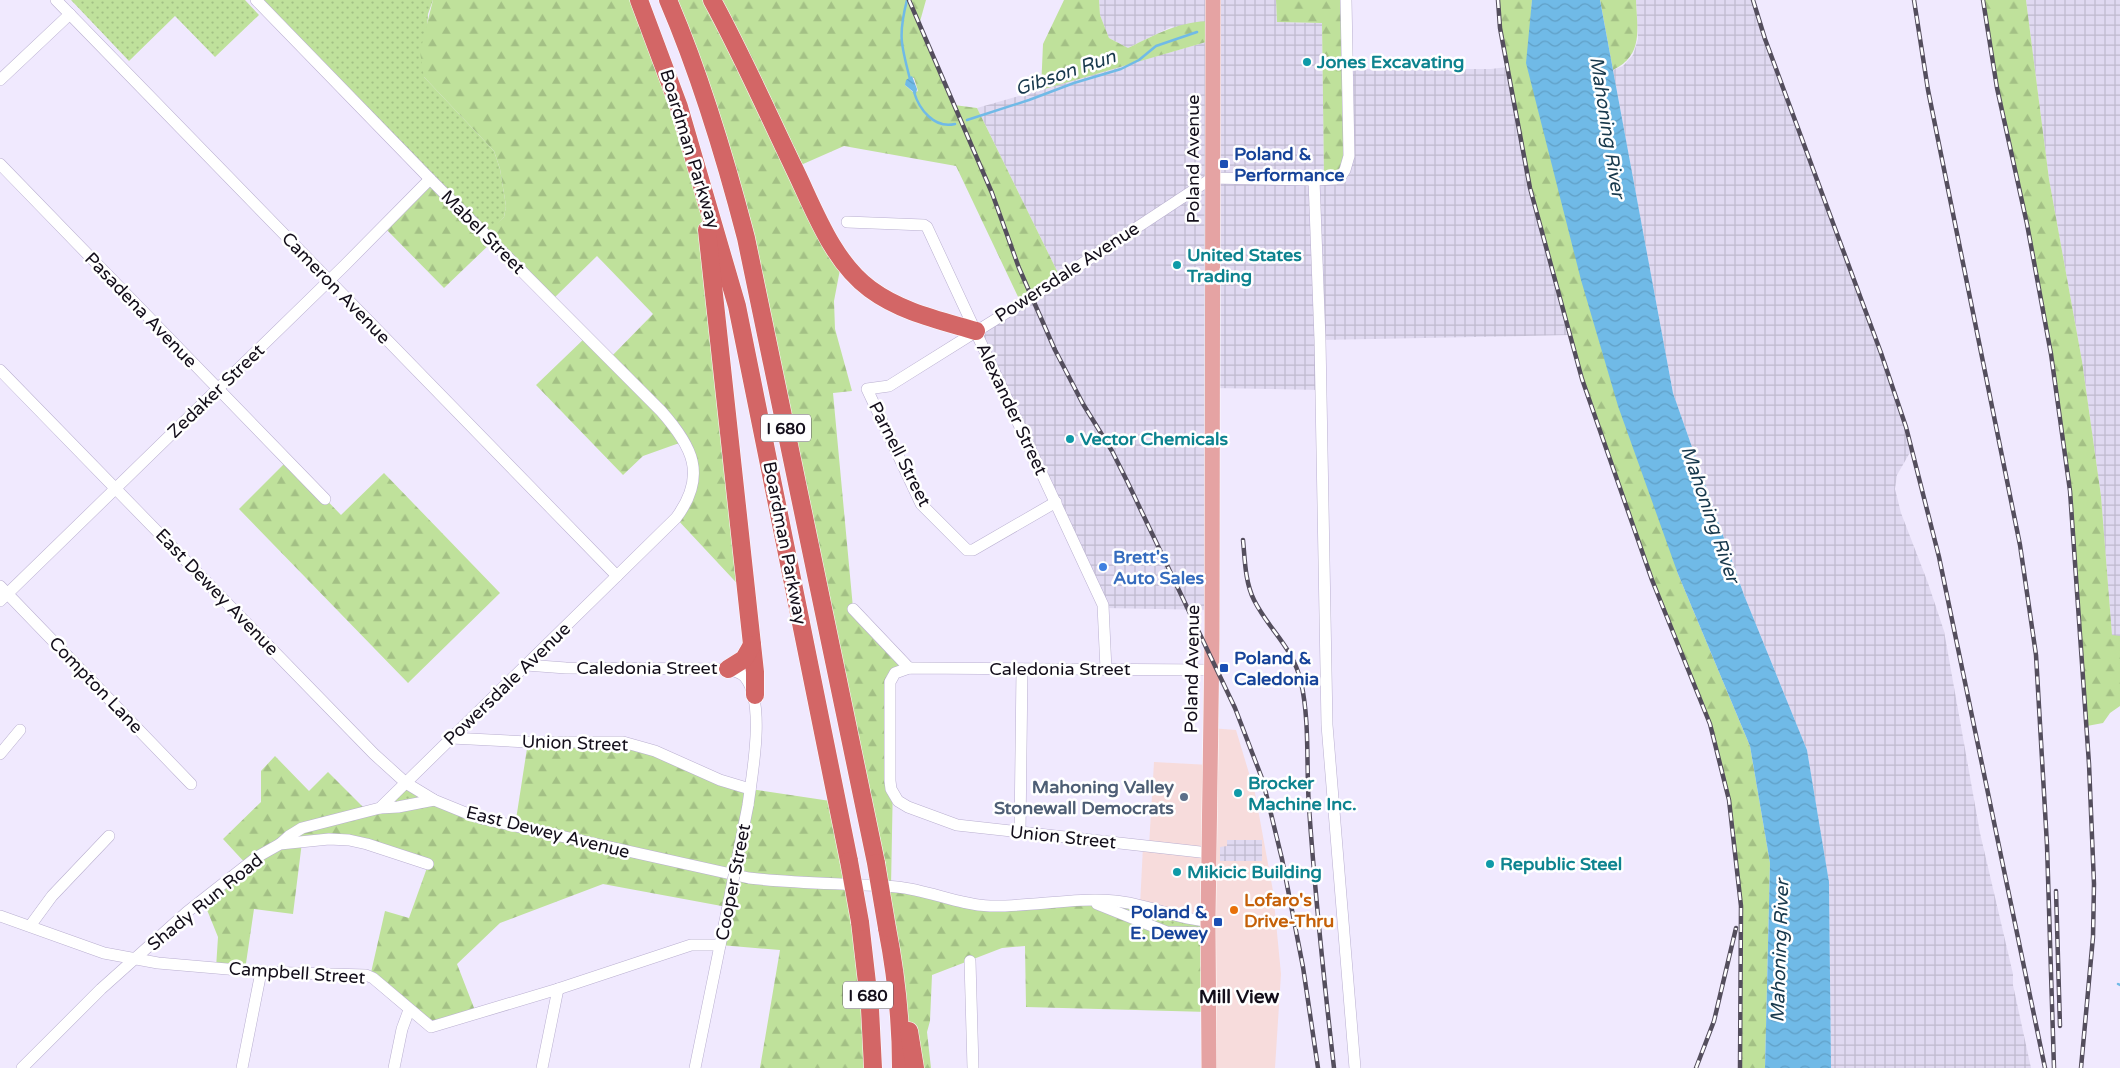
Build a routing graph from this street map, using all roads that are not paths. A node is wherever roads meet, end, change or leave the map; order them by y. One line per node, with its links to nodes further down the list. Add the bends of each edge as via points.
1 (56, 0): 8 (street, Cameron Avenue)
2 (256, 0): 13 (street, Mabel Street)
3 (639, 0): 10 (highway, Boardman Parkway / I 680)
4 (668, 0): 54 (highway, Boardman Parkway / I 680, bridge, via 718,139 746,238)
5 (712, 0): 17 (highway, via 824,231 849,268 870,289 895,304)
6 (1213, 0): 12 (main road, Poland Avenue)
7 (1346, 0): 14 (street, via 1348,163 1341,176 1335,179)
8 (70, 14): 9 (street); 16 (street, Cameron Avenue)
9 (0, 80)
10 (695, 158): 28 (highway, via 707,228); 65 (highway, Boardman Parkway / I 680, bridge, via 737,306 860,922)
11 (0, 164): 19 (street, Pasadena Avenue)
12 (1212, 178): 14 (street); 17 (street, Powersdale Avenue); 34 (main road, Poland Avenue)
13 (430, 179): 16 (street, Zedaker Street); 21 (street, Mabel Street, via 661,411 685,441)
14 (1314, 180): 70 (street, via 1327,725)
15 (847, 222): 17 (street, Alexander Street, via 926,226)
16 (329, 280): 19 (street, Zedaker Street); 25 (street, Cameron Avenue)
17 (976, 331): 20 (street, Powersdale Avenue, via 889,386); 24 (street, Alexander Street)
18 (0, 370): 22 (street, East Dewey Avenue)
19 (218, 388): 22 (street, Zedaker Street); 23 (street, Pasadena Avenue)
20 (867, 389): 24 (street, Parnell Street, via 921,504 966,550 973,550)
21 (693, 474): 25 (street, Powersdale Avenue, via 687,501 676,518)
22 (115, 488): 26 (street, Zedaker Street); 39 (street, East Dewey Avenue, via 374,754)
23 (325, 499)
24 (1056, 502): 33 (street, Alexander Street, via 1104,605)
25 (617, 576): 29 (street, Powersdale Avenue)
26 (2, 594): 40 (street, Compton Lane)
27 (853, 608): 30 (street)
28 (752, 645): 31 (highway, via 744,659); 35 (highway)
29 (526, 665): 31 (street, Caledonia Street); 37 (street, Powersdale Avenue)
30 (909, 668): 32 (street, Caledonia Street); 44 (street, Union Street, via 896,673 890,682 890,781 894,796 908,807 952,824)
31 (728, 669): 35 (street, Caledonia Street, via 745,677)
32 (1022, 669): 33 (street, Caledonia Street); 44 (street)
33 (1106, 670): 34 (street, Caledonia Street)
34 (1210, 670): 47 (main road, Poland Avenue)
35 (755, 695): 41 (street, Cooper Street)
36 (20, 730): 38 (street)
37 (451, 738): 39 (street, Powersdale Avenue); 41 (street, Union Street, via 623,742 655,751 720,780)
38 (0, 754)
39 (406, 782): 42 (street, East Dewey Avenue); 43 (street, Powersdale Avenue)
40 (191, 784)
41 (750, 788): 53 (street, Cooper Street, bridge)
42 (434, 800): 43 (street); 49 (street, East Dewey Avenue, via 484,819 749,878 898,887 952,901 990,906)
43 (380, 808): 46 (street, via 302,828)
44 (1020, 832): 47 (street, Union Street)
45 (110, 836): 51 (street, via 52,896)
46 (280, 844): 48 (street, Shady Run Road, via 349,840); 55 (street, Shady Run Road, via 237,872)
47 (1209, 853): 52 (main road, Poland Avenue)
48 (428, 864)
49 (1090, 902): 52 (street, East Dewey Avenue, via 1124,902); 52 (street, via 1166,932)
50 (0, 916): 51 (street, Campbell Street)
51 (30, 926): 55 (street, Campbell Street, via 104,953)
52 (1208, 927): 69 (main road, Poland Avenue)
53 (720, 945): 58 (street, Campbell Street, via 691,944); 64 (street, Cooper Street)
54 (891, 946): 66 (highway, Boardman Parkway / I 680, via 901,1036); 67 (highway)
55 (135, 958): 57 (street, Campbell Street); 60 (street, Shady Run Road)
56 (970, 960): 68 (street)
57 (262, 972): 59 (street, Campbell Street, via 366,975); 61 (street)
58 (558, 989): 59 (street, Campbell Street, via 431,1027); 63 (street)
59 (409, 1010): 62 (street)
60 (22, 1068)
61 (242, 1068)
62 (394, 1068)
63 (542, 1068)
64 (695, 1068)
65 (873, 1068)
66 (901, 1068)
67 (915, 1068)
68 (973, 1068)
69 (1209, 1068)
70 (1355, 1068)

